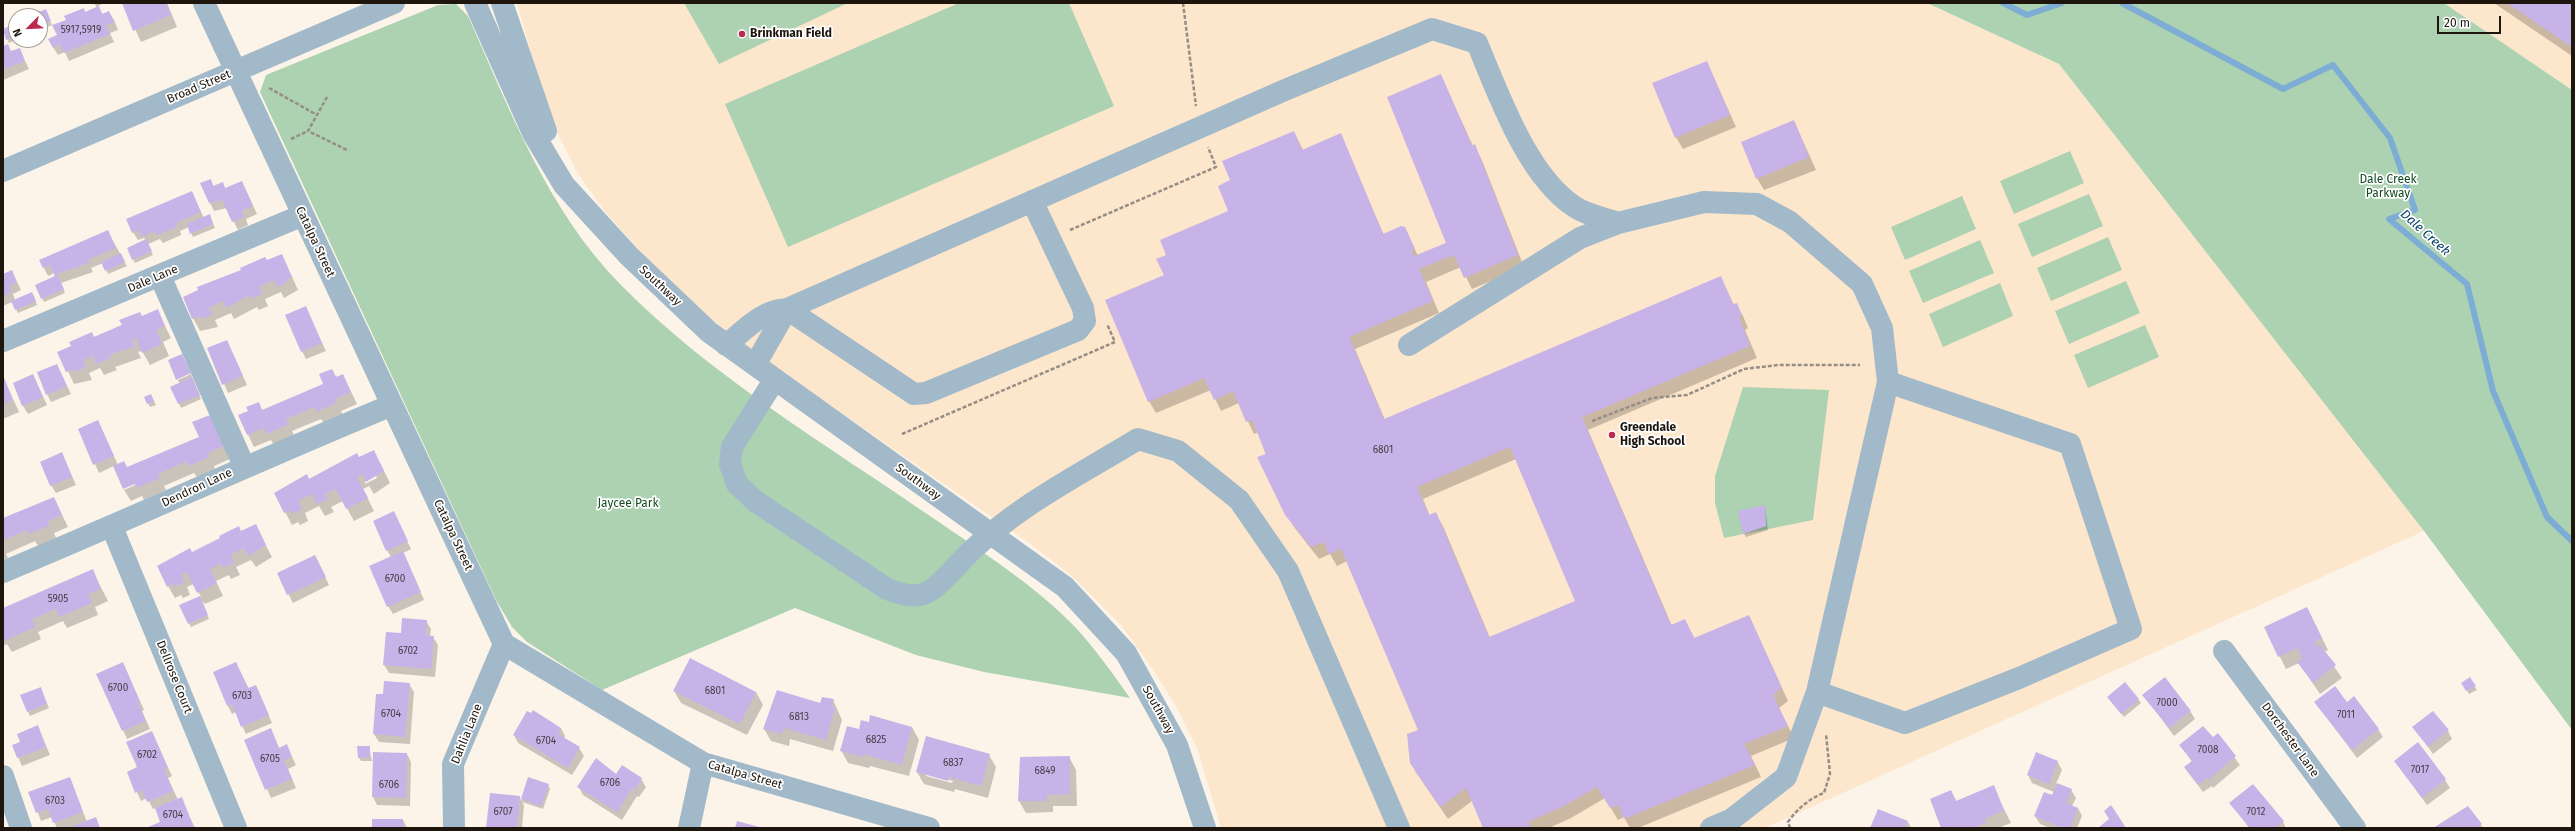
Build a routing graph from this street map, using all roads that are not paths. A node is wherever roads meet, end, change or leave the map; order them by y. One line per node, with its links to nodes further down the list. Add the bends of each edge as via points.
1 (204, 3): 7 (street, Catalpa Street)
2 (362, 3): 6 (street)
3 (394, 3): 6 (street, Broad Street)
4 (475, 3): 9 (street, Southway, via 533,134)
5 (502, 3): 9 (street, Southway)
6 (321, 35): 7 (street, Broad Street)
7 (235, 72): 8 (street, Broad Street); 11 (street, Catalpa Street)
8 (3, 171)
9 (564, 185): 16 (street, Southway, via 629,256)
10 (1032, 201): 12 (street, via 1432,29 1477,43 1508,116 1543,179 1575,208); 14 (street); 14 (street, via 1083,308 1085,321 1078,330 926,393 914,394)
11 (303, 215): 13 (street, Dale Lane); 21 (street, Catalpa Street)
12 (1618, 223): 17 (street, via 1580,238); 20 (street, via 1704,202 1757,204 1790,222 1862,284 1882,328)
13 (160, 276): 15 (street, Dale Lane); 22 (street)
14 (787, 309): 16 (street, via 778,309 757,320); 18 (street)
15 (3, 341)
16 (726, 345): 18 (street, Southway)
17 (1409, 345)
18 (755, 365): 19 (street, Southway)
19 (775, 379): 24 (street, Southway); 24 (street, via 732,447 730,464 737,484 756,501 887,590 909,595 924,594 936,585)
20 (1888, 382): 28 (street); 28 (street, via 2070,444 2131,629 2019,678 1906,723)
21 (392, 405): 22 (street, Dendron Lane); 26 (street, Catalpa Street)
22 (244, 466): 23 (street, Dendron Lane)
23 (112, 527): 25 (street, Dendron Lane); 32 (street, Dellrose Court)
24 (989, 533): 36 (street, Southway, via 1065,587 1126,653 1177,745); 37 (street, via 1031,502 1138,439 1178,452 1239,500 1288,571)
25 (3, 572)
26 (504, 644): 29 (street, Catalpa Street); 33 (street, Dahlia Lane, via 453,764)
27 (2224, 651): 39 (street, Dorchester Lane)
28 (1817, 692): 38 (street, via 1786,777 1732,819)
29 (703, 764): 34 (street); 35 (street, Catalpa Street)
30 (3, 776): 31 (street)
31 (21, 828)
32 (236, 828)
33 (454, 828)
34 (689, 828)
35 (929, 828)
36 (1205, 828)
37 (1399, 828)
38 (1711, 828)
39 (2355, 828)

